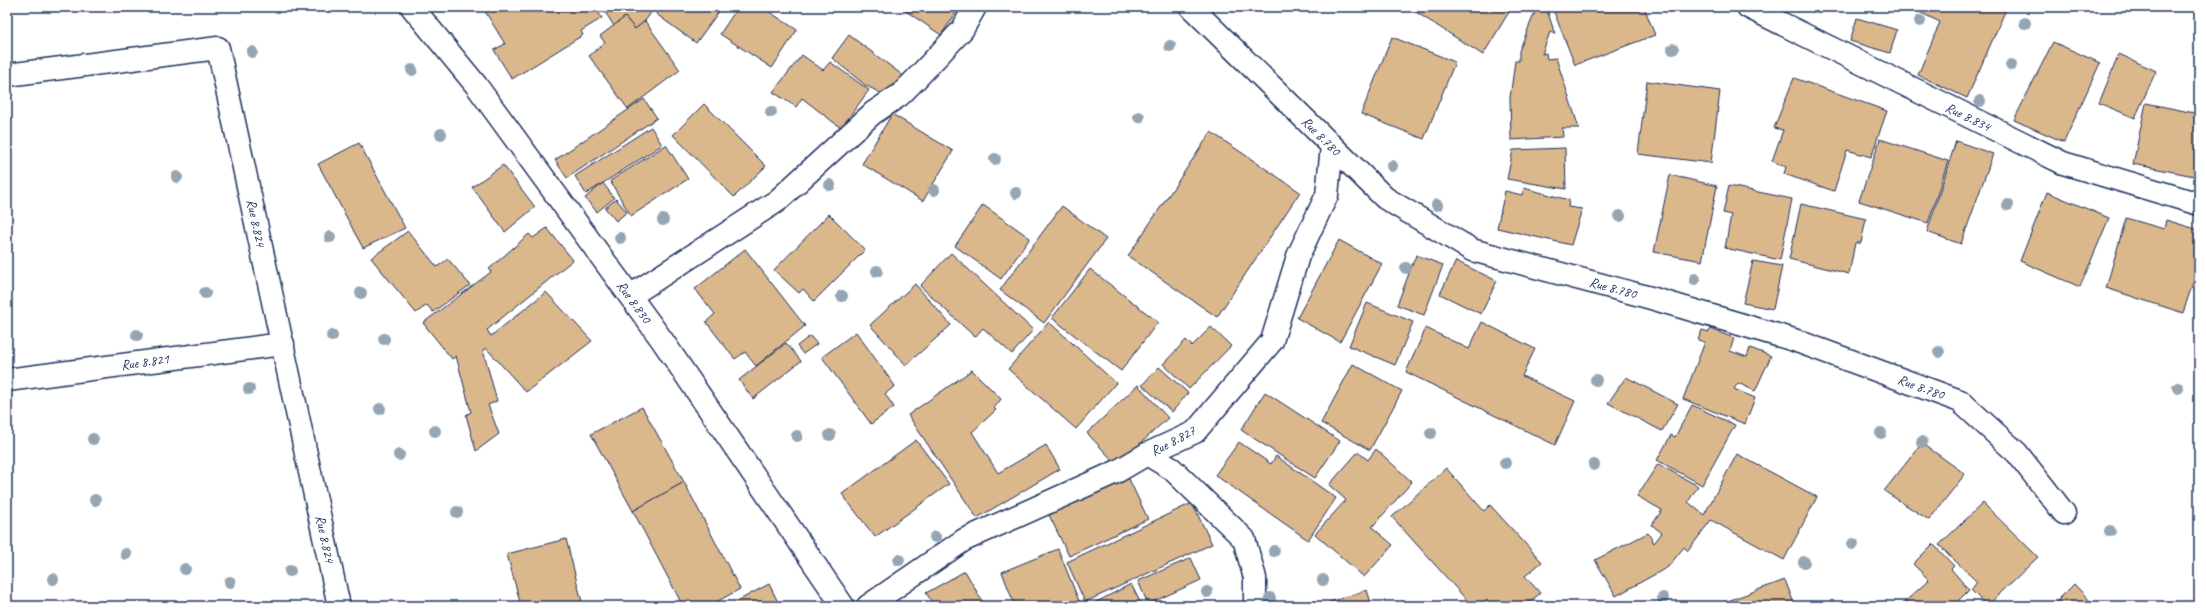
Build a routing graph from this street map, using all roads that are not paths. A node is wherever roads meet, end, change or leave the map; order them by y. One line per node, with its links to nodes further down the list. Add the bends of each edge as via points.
1 (412, 7): 8 (street, Rue 8.830, via 476,85)
2 (974, 7): 8 (street, via 962,30 900,95 873,113 777,201)
3 (1192, 7): 6 (street, Rue 8.780)
4 (1748, 7): 7 (street, Rue 8.834, via 2062,162)
5 (7, 75): 9 (street, Rue 8.824, via 218,48)
6 (1332, 146): 11 (street, Rue 8.827, via 1327,195 1298,256 1272,341 1195,432); 12 (street, Rue 8.780, via 1384,198 1472,250 1652,298 1794,340 1960,401 2017,453)
7 (2199, 204)
8 (630, 296): 14 (street, Rue 8.830)
9 (283, 344): 10 (street, Rue 8.821); 13 (street, Rue 8.824)
10 (7, 380)
11 (1147, 454): 15 (street, Rue 8.827, via 1118,471 964,540); 16 (street, via 1172,469 1244,539 1255,578)
12 (2064, 513)
13 (339, 606)
14 (843, 606)
15 (868, 606)
16 (1255, 606)

